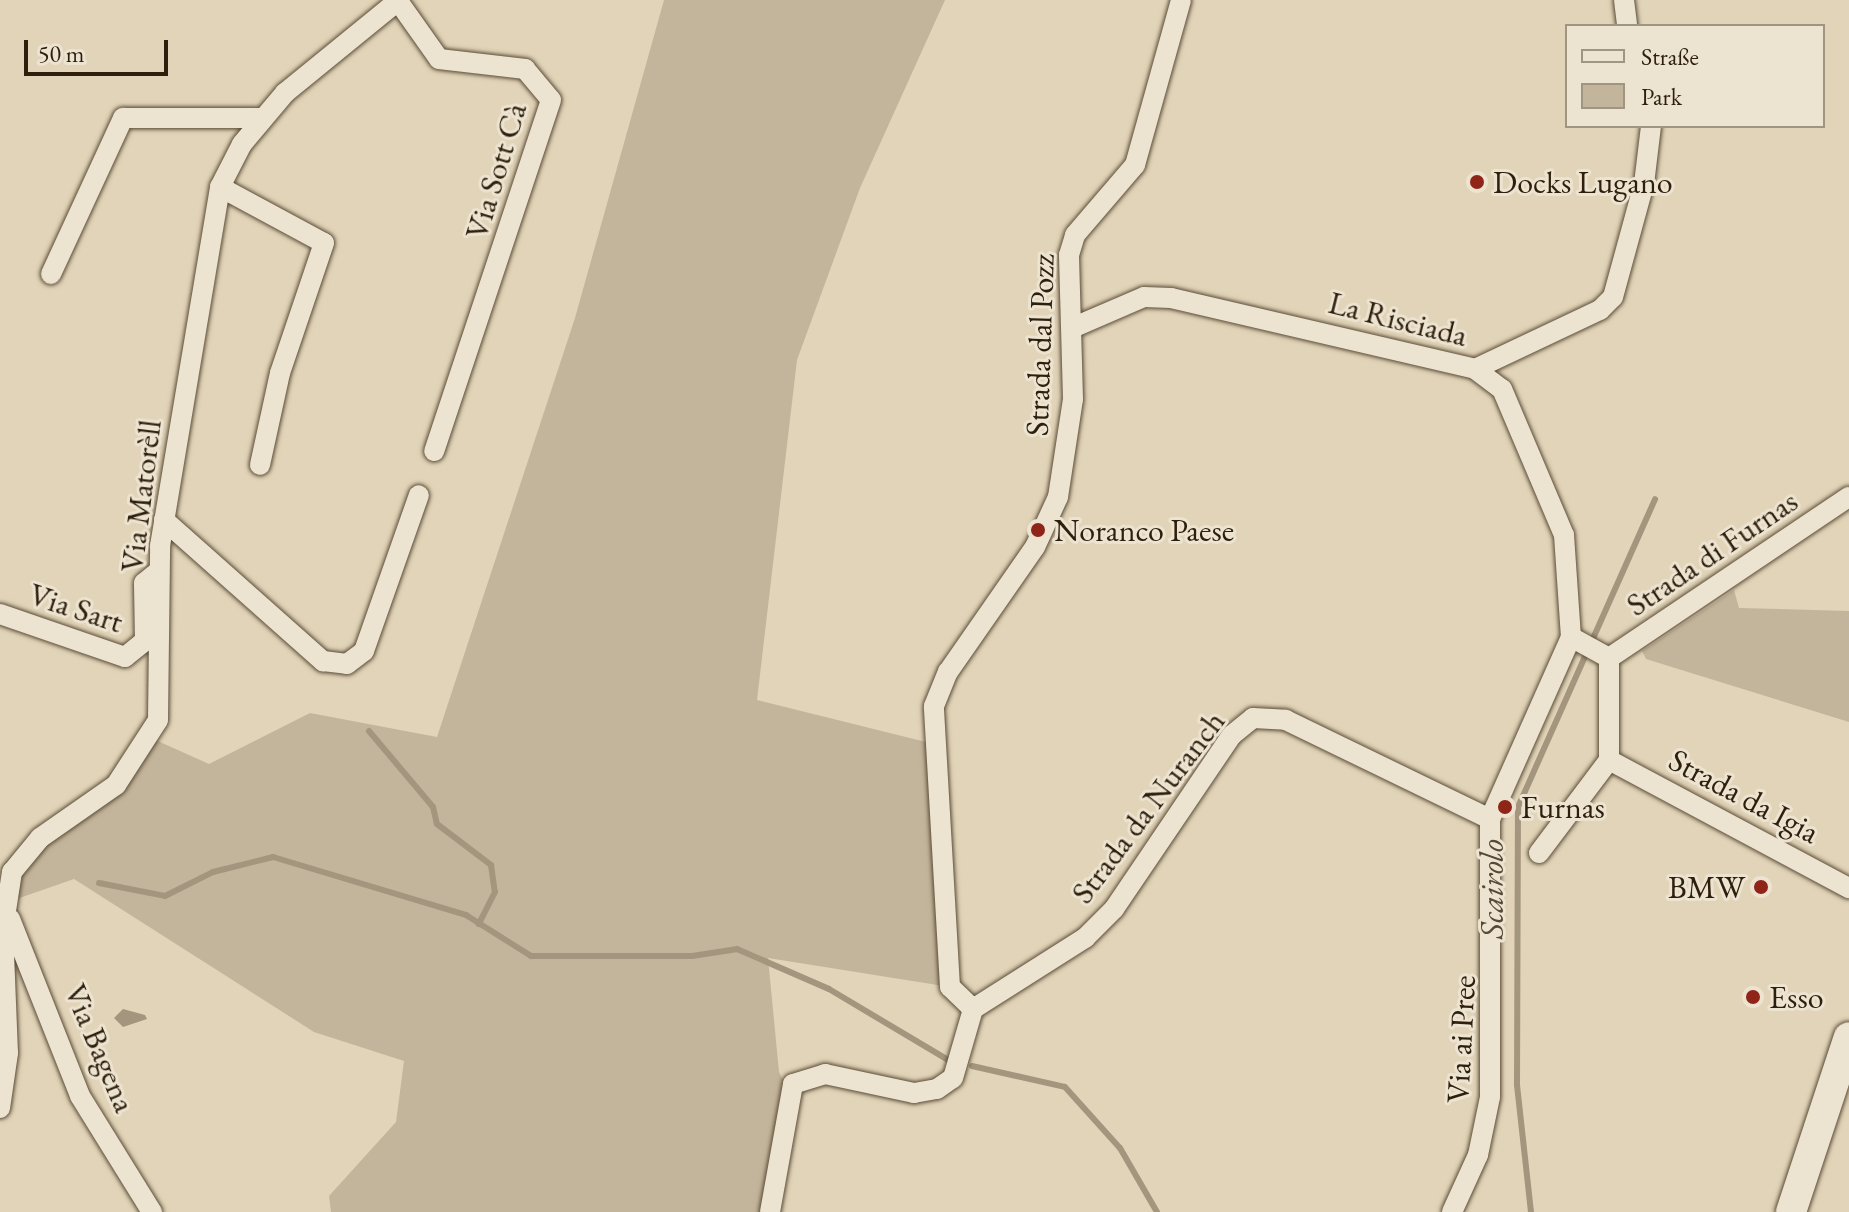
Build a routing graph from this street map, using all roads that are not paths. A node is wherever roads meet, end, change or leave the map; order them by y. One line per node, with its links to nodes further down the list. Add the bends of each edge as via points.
1 (399, 0): 5 (street, Via Matorèll, via 325,56); 11 (street, Via Sott Cà, via 439,59 525,69 551,100)
2 (1181, 0): 9 (street, Strada dal Pozz, via 1135,165 1075,235)
3 (1624, 0): 4 (street)
4 (1627, 24)
5 (262, 118): 7 (street, Via Matorèll); 8 (street, via 123,118)
6 (1651, 128): 10 (street, via 1644,184 1613,297 1600,310)
7 (220, 187): 12 (street, via 324,243 280,373); 15 (street, Via Matorèll)
8 (51, 274)
9 (1072, 328): 10 (street, La Risciada, via 1144,297 1171,298); 27 (street, Strada dal Pozz, via 1068,446 1058,497 1035,547 948,672 934,706 950,987)
10 (1475, 369): 18 (street, La Risciada, via 1502,389 1564,535)
11 (434, 451)
12 (260, 465)
13 (419, 495): 15 (street, via 364,651 347,664 323,661)
14 (1849, 497): 19 (street, Strada di Furnas)
15 (164, 520): 16 (street, Via Matorèll)
16 (159, 571): 17 (street, Via Sart, via 144,583 145,641 125,657); 24 (street, Via Matorèll, via 163,678 151,738 103,798 26,850 12,872)
17 (0, 614)
18 (1571, 637): 19 (street); 21 (street, Via ai Pree)
19 (1609, 658): 20 (street)
20 (1609, 760): 22 (street); 23 (street, Strada da Igia, via 1762,837)
21 (1490, 819): 27 (street, Strada da Nuranch, via 1286,720 1253,718 1232,735 1114,909 1085,938); 32 (street, Via ai Pree, via 1490,1097 1478,1155)
22 (1539, 853)
23 (1849, 888)
24 (8, 902): 25 (street, Via Bagena, via 15,938); 26 (street, Via Matorèll)
25 (35, 970): 26 (street); 30 (street, Via Bagena, via 80,1096)
26 (5, 971): 29 (street, Via Matorèll, via 8,1053)
27 (973, 1009): 31 (street, via 953,1078 937,1089 914,1093 837,1075 798,1079 789,1092)
28 (1849, 1037): 33 (main road)
29 (0, 1108)
30 (152, 1212)
31 (770, 1212)
32 (1452, 1212)
33 (1791, 1212)

